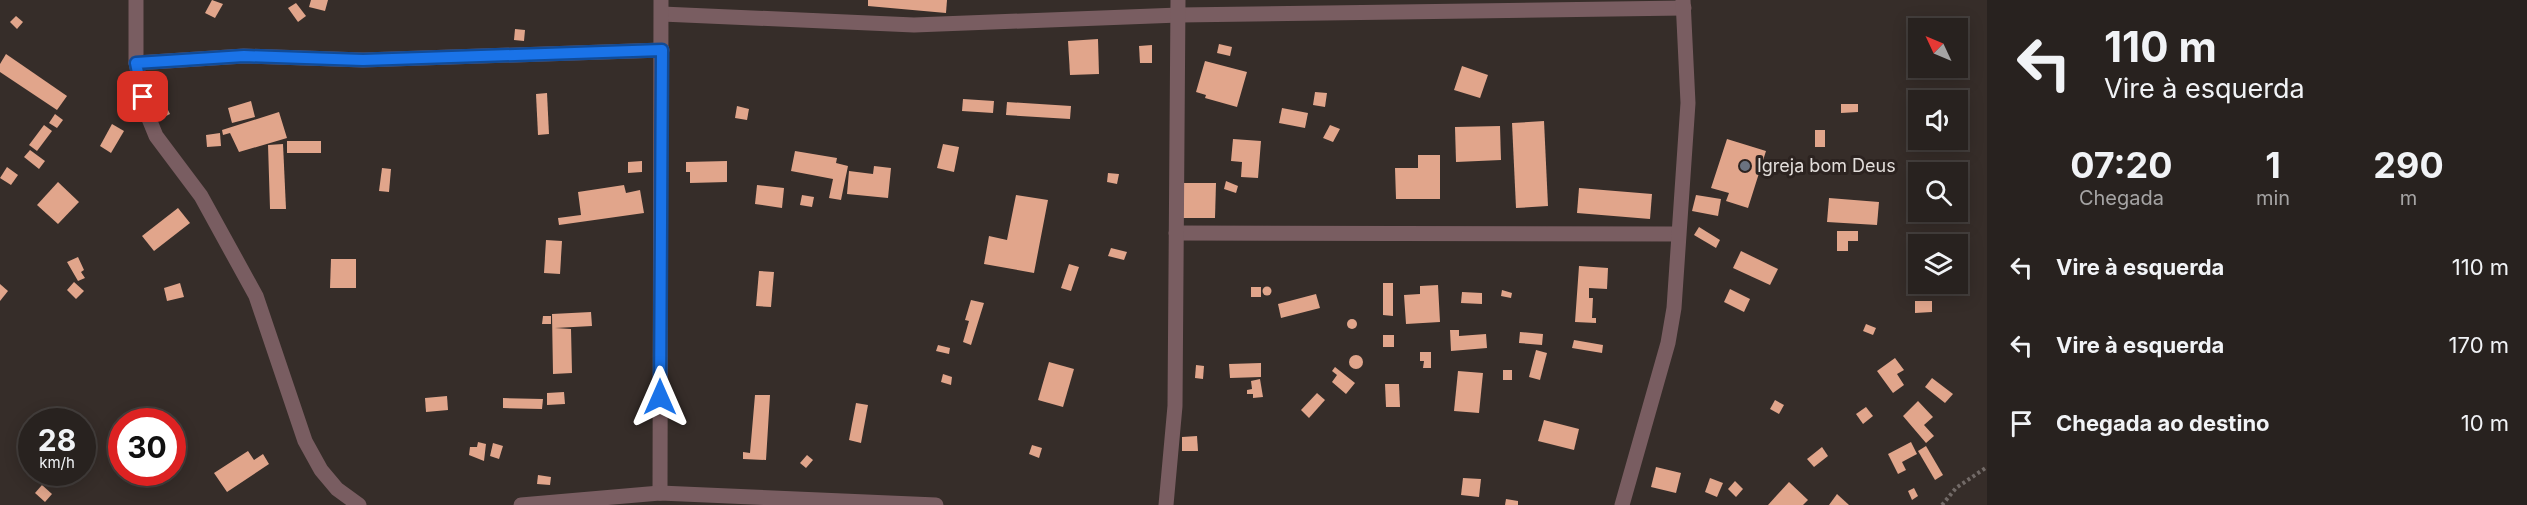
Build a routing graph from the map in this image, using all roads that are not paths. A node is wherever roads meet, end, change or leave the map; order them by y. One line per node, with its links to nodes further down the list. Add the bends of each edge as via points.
1 (136, 0): 6 (street)
2 (1683, 4): 4 (street); 8 (street, via 1688,104)
3 (661, 7): 4 (street, via 914,25); 5 (street)
4 (1178, 7): 7 (street)
5 (662, 50): 6 (street, via 363,60 244,56); 9 (street)
6 (136, 63): 10 (street, via 156,136 201,196 256,296 305,441 337,489)
7 (1176, 233): 8 (street); 13 (street, via 1175,406)
8 (1677, 234): 14 (street, via 1674,308 1668,343)
9 (660, 493): 11 (street); 12 (street)
10 (359, 505)
11 (521, 505)
12 (936, 505)
13 (1166, 505)
14 (1622, 505)

